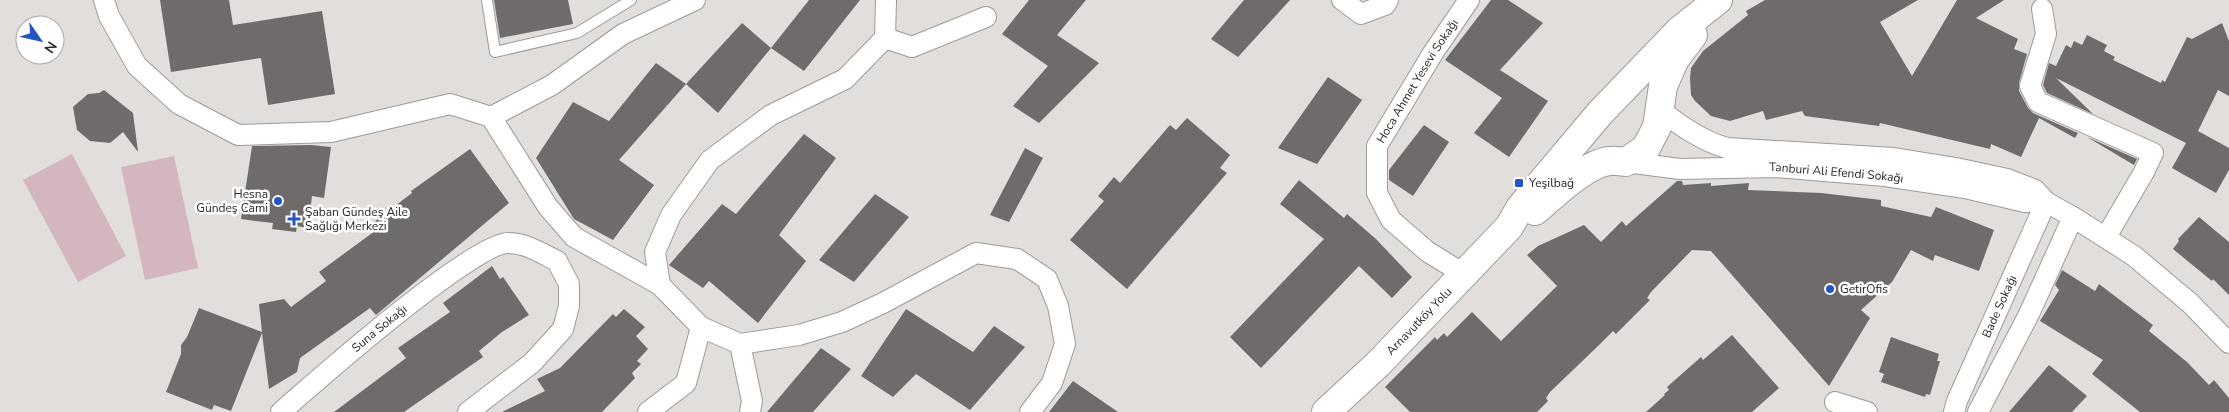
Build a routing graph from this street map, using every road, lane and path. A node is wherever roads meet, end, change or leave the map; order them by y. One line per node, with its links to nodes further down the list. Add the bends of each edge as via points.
1 (104, 0): 15 (street, via 109,16 137,66 179,104 238,135 331,132 450,104)
2 (487, 0): 3 (lane, via 495,52 578,34)
3 (631, 0)
4 (695, 0): 15 (street, via 623,34 552,85)
5 (886, 0): 12 (street)
6 (1342, 0): 7 (street, via 1360,14 1385,6)
7 (1388, 0)
8 (1469, 0): 24 (street, Hoca Ahmet Yesevi Sokağı, via 1377,146 1376,193 1391,220 1428,252)
9 (1718, 1): 13 (main road, via 1680,30); 14 (main road, via 1675,59 1663,86)
10 (2042, 9): 22 (street, via 2046,34 2030,86 2038,102 2153,153)
11 (986, 18): 12 (street, via 912,47)
12 (885, 38): 25 (street, via 845,79 771,115 710,160 671,215 655,252)
13 (1618, 95): 14 (main road, via 1633,94); 16 (main road)
14 (1660, 110): 17 (main road, via 1657,127 1646,148); 18 (street, Tanburi Ali Efendi Sokağı, via 1685,129 1727,148 1894,158 1956,168 2007,179 2035,190)
15 (491, 117): 21 (street, via 548,207)
16 (1594, 122): 17 (main road, via 1592,133 1597,144); 20 (main road, via 1537,187)
17 (1618, 161): 18 (street, Tanburi Ali Efendi Sokağı, via 1680,168 1774,168 1885,176 1966,188 2025,202); 20 (main road, via 1588,170 1559,188 1525,220)
18 (2046, 202): 19 (street, Tanburi Ali Efendi Sokağı); 37 (street, Bade Sokağı)
19 (2074, 217): 22 (street, Tanburi Ali Efendi Sokağı); 38 (street)
20 (1509, 227): 24 (main road, Arnavutköy Yolu)
21 (574, 237): 23 (street); 25 (street)
22 (2106, 237): 27 (street, Tanburi Ali Efendi Sokağı, via 2190,303)
23 (557, 261): 30 (street, Suna Sokağı, via 531,247 507,243 483,251 410,304); 31 (street, via 569,284 569,306 563,329 532,363)
24 (1464, 274): 35 (main road, Arnavutköy Yolu, via 1378,364)
25 (660, 286): 26 (street)
26 (701, 327): 28 (street); 32 (street, via 686,383)
27 (2229, 343)
28 (740, 344): 33 (street, via 752,400); 34 (street, via 799,336 842,322 976,253 1017,259 1047,279 1058,306 1065,344 1052,382)
29 (1835, 402): 36 (street)
30 (281, 412)
31 (468, 412)
32 (648, 412)
33 (750, 412)
34 (1030, 412)
35 (1326, 412)
36 (1867, 412)
37 (1954, 412)
38 (1978, 412)

